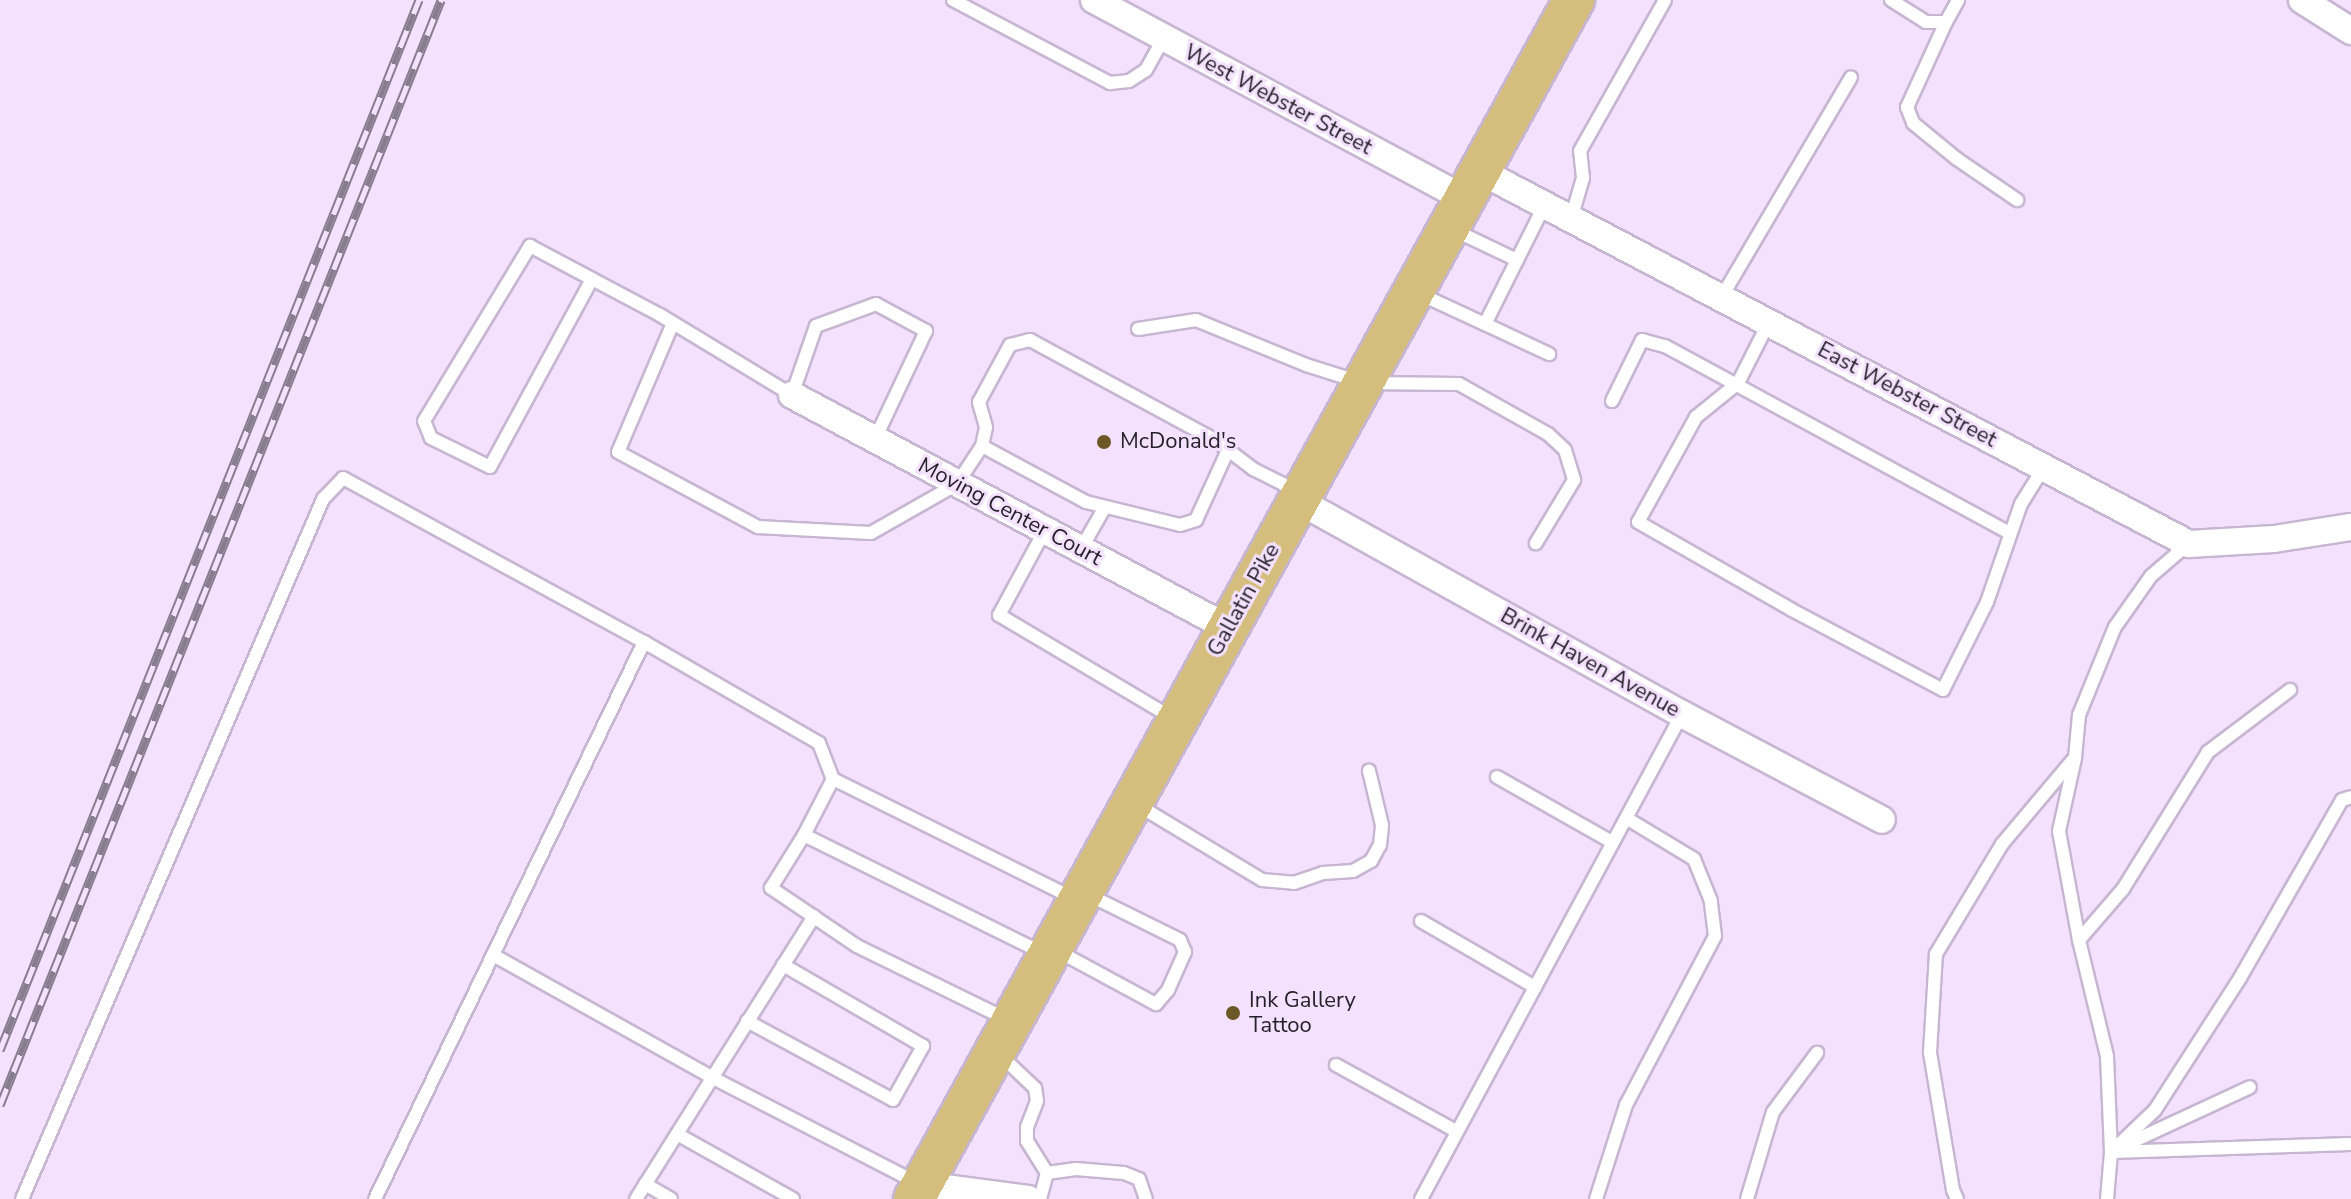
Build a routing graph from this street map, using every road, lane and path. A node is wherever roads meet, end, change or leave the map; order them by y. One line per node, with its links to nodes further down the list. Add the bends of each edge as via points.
1 (953, 0): 10 (lane, via 1110,83 1129,81 1146,70)
2 (1094, 0): 10 (street, West Webster Street)
3 (1574, 0): 12 (main road, Gallatin Pike)
4 (1665, 0): 15 (lane, via 1580,151 1583,178)
5 (1891, 0): 8 (lane, via 1926,22)
6 (1958, 0): 8 (lane)
7 (2302, 0): 9 (street)
8 (1946, 22): 13 (lane, via 1907,107 1913,123)
9 (2351, 31)
10 (1164, 38): 12 (street, West Webster Street)
11 (1851, 77): 19 (lane)
12 (1464, 199): 14 (street, East Webster Street); 16 (lane); 18 (main road, Gallatin Pike)
13 (2017, 200)
14 (1545, 204): 15 (street, East Webster Street); 16 (lane)
15 (1571, 219): 19 (street, East Webster Street)
16 (1517, 260): 22 (lane)
17 (592, 279): 17 (lane, via 530,246 424,421 431,438 490,467); 21 (lane)
18 (1413, 290): 22 (lane); 25 (main road, Gallatin Pike)
19 (1721, 298): 20 (street, East Webster Street)
20 (1769, 322): 26 (lane); 32 (street, East Webster Street)
21 (673, 323): 27 (lane); 33 (lane, via 618,452 758,527 871,533)
22 (1485, 324): 24 (lane)
23 (1138, 329): 25 (lane, via 1196,320)
24 (1549, 354)
25 (1363, 383): 34 (main road, Gallatin Pike); 39 (lane, via 1459,384 1548,434 1565,450 1574,480)
26 (1738, 383): 28 (lane, via 1642,340); 38 (lane); 38 (lane, via 1696,417 1638,522 1792,610 1943,690 1987,602)
27 (792, 395): 29 (street, Moving Center Court); 29 (lane, via 816,326 876,304 926,331)
28 (1612, 401)
29 (875, 439): 33 (street, Moving Center Court)
30 (982, 446): 31 (lane, via 986,427 979,402 1010,345 1030,340); 33 (lane); 35 (lane)
31 (1228, 450): 34 (lane); 35 (lane, via 1196,520 1180,525)
32 (2044, 467): 38 (lane); 40 (street, East Webster Street)
33 (957, 484): 36 (street, Moving Center Court)
34 (1301, 497): 42 (main road, Gallatin Pike); 45 (street, Brink Haven Avenue)
35 (1105, 507): 41 (lane)
36 (1045, 530): 41 (street, Moving Center Court); 46 (lane, via 999,615)
37 (2347, 531): 40 (street)
38 (2008, 532)
39 (1536, 543)
40 (2189, 544): 47 (lane, via 2151,576 2115,627 2079,715)
41 (1081, 550): 42 (street, Moving Center Court)
42 (1228, 628): 46 (main road, Gallatin Pike)
43 (644, 642): 50 (lane, via 819,743); 62 (lane); 78 (lane, via 343,478 323,499)
44 (2290, 690): 60 (lane, via 2208,752 2123,889)
45 (1682, 714): 53 (lane); 54 (street, Brink Haven Avenue)
46 (1178, 721): 52 (main road, Gallatin Pike)
47 (2075, 758): 60 (lane, via 2059,831); 89 (lane, via 2002,844 1936,954 1930,1052)
48 (1369, 771): 52 (lane, via 1382,825 1371,861 1353,871 1323,873 1294,883 1262,880)
49 (1497, 777): 56 (lane)
50 (833, 779): 55 (lane); 57 (lane)
51 (2351, 797): 74 (lane, via 2342,800 2240,978 2155,1110)
52 (1133, 802): 57 (main road, Gallatin Pike)
53 (1626, 818): 56 (lane); 87 (lane, via 1694,859 1711,901 1715,936 1626,1105)
54 (1882, 820)
55 (804, 835): 58 (lane, via 771,888); 61 (lane)
56 (1612, 842): 64 (lane)
57 (1081, 897): 61 (main road, Gallatin Pike); 61 (lane, via 1180,940 1185,952 1168,990 1156,1004)
58 (814, 916): 63 (lane); 66 (lane)
59 (1421, 921): 64 (lane)
60 (2079, 940): 74 (lane, via 2107,1056)
61 (1051, 952): 66 (main road, Gallatin Pike)
62 (493, 955): 69 (lane); 79 (lane)
63 (783, 965): 65 (lane); 65 (lane, via 923,1046 893,1100)
64 (1535, 987): 71 (lane)
65 (747, 1021): 69 (lane)
66 (1005, 1037): 75 (lane, via 1035,1088 1027,1141); 77 (main road, Gallatin Pike)
67 (1817, 1053): 88 (lane, via 1773,1112)
68 (1336, 1065): 71 (lane)
69 (715, 1079): 72 (lane); 77 (lane)
70 (2250, 1087): 74 (lane)
71 (1456, 1131): 86 (lane)
72 (677, 1134): 76 (lane); 82 (lane)
73 (2351, 1144): 74 (lane)
74 (2111, 1152): 90 (lane)
75 (1047, 1173): 84 (lane); 85 (lane, via 1124,1173 1139,1179)
76 (645, 1184): 80 (lane); 81 (lane)
77 (918, 1192): 83 (street)
78 (22, 1199)
79 (375, 1199)
80 (636, 1199)
81 (671, 1199)
82 (793, 1199)
83 (1028, 1199)
84 (1040, 1199)
85 (1146, 1199)
86 (1421, 1199)
87 (1596, 1199)
88 (1747, 1199)
89 (1957, 1199)
90 (2107, 1199)

